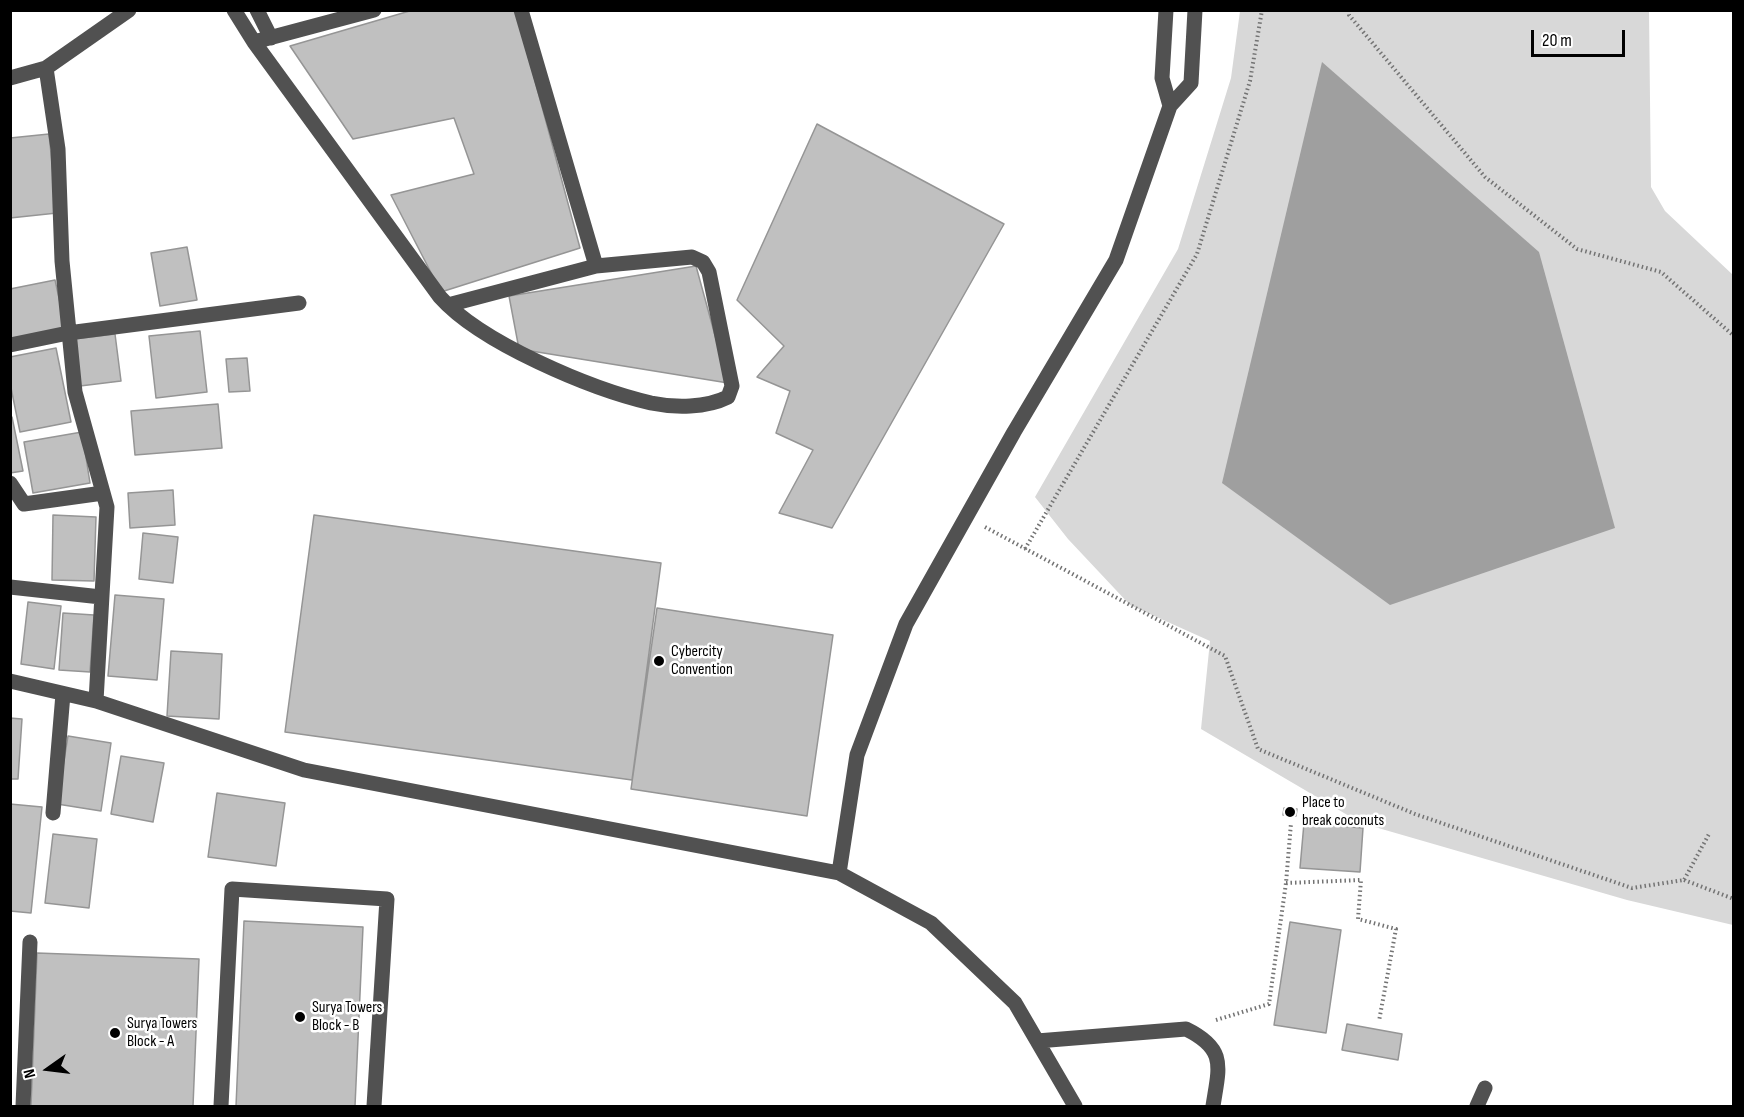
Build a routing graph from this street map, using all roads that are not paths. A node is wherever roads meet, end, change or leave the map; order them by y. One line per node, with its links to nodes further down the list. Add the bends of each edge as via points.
1 (129, 10): 10 (street)
2 (257, 10): 8 (street)
3 (374, 10): 8 (street)
4 (521, 10): 13 (street)
5 (1166, 10): 12 (street, via 1162,78)
6 (1195, 10): 12 (street, via 1191,83)
7 (236, 13): 9 (street)
8 (272, 38): 9 (street)
9 (254, 42): 15 (street)
10 (46, 68): 11 (street); 16 (street, via 58,149)
11 (10, 78)
12 (1170, 106): 26 (street, via 1116,260 906,624 857,755)
13 (596, 266): 15 (street); 15 (street, via 692,257 703,262 709,272 732,386 728,397 691,406 652,403 588,383 521,352 460,317)
14 (299, 303): 16 (street)
15 (448, 305)
16 (68, 333): 17 (street); 19 (street, via 75,392)
17 (10, 345)
18 (10, 483): 19 (street, via 24,504)
19 (103, 493): 21 (street, via 107,507)
20 (10, 587): 21 (street)
21 (101, 597): 24 (street)
22 (10, 681): 23 (street)
23 (63, 694): 24 (street); 25 (street)
24 (96, 701): 26 (street, via 304,770)
25 (53, 813)
26 (839, 873): 28 (street, via 931,923 1015,1003)
27 (30, 942): 30 (street)
28 (1036, 1041): 33 (street); 34 (street, via 1186,1029 1215,1049 1218,1063)
29 (1485, 1088): 35 (street)
30 (23, 1107)
31 (221, 1107): 32 (street, via 232,889 387,899)
32 (374, 1107)
33 (1075, 1107)
34 (1213, 1107)
35 (1478, 1107)

